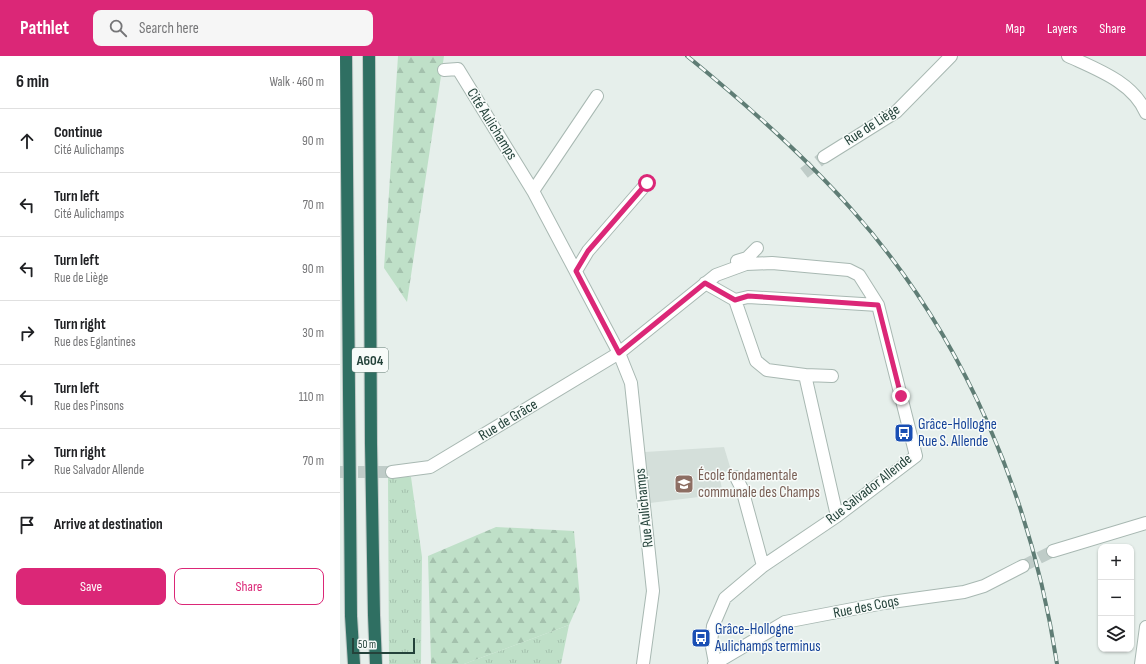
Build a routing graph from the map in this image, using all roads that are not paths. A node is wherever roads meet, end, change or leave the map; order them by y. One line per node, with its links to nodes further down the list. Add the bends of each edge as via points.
1 (346, 56): 29 (highway, A604, via 350,577)
2 (369, 56): 30 (highway, A604, via 371,436)
3 (951, 56): 8 (street, Rue de Liège, via 896,112)
4 (1068, 56): 7 (street, via 1118,81 1129,89)
5 (444, 70): 10 (street, Cité Aulichamps, via 458,69)
6 (598, 96): 10 (street)
7 (1144, 107)
8 (824, 157)
9 (647, 183): 12 (street, via 588,251)
10 (533, 191): 12 (street, Cité Aulichamps)
11 (757, 248): 13 (street, via 747,258 720,266)
12 (576, 271): 17 (street, Cité Aulichamps)
13 (716, 275): 14 (street); 16 (street, Rue Salvador Allende, via 746,264 772,263 849,270 859,275)
14 (705, 283): 15 (street); 17 (street)
15 (735, 300): 16 (street, via 748,296); 18 (street, via 756,361 768,370)
16 (878, 305): 22 (street, Rue Salvador Allende, via 916,456)
17 (619, 353): 20 (street, Rue de Grâce, via 430,467); 31 (street, Rue Aulichamps, via 631,382 653,591)
18 (805, 375): 19 (street); 22 (street)
19 (832, 376)
20 (392, 472)
21 (736, 477): 26 (street, via 742,489)
22 (837, 516): 26 (street, Rue Salvador Allende)
23 (1146, 523): 24 (street)
24 (1100, 542): 25 (street)
25 (1053, 551)
26 (763, 566): 32 (street, Rue Salvador Allende, via 725,598 713,626 711,642)
27 (1023, 566): 32 (street, Rue des Coqs, via 984,586 964,592 884,603 785,622)
28 (1146, 627): 33 (street)
29 (354, 664)
30 (376, 664)
31 (643, 664)
32 (715, 664)
33 (1141, 664)

